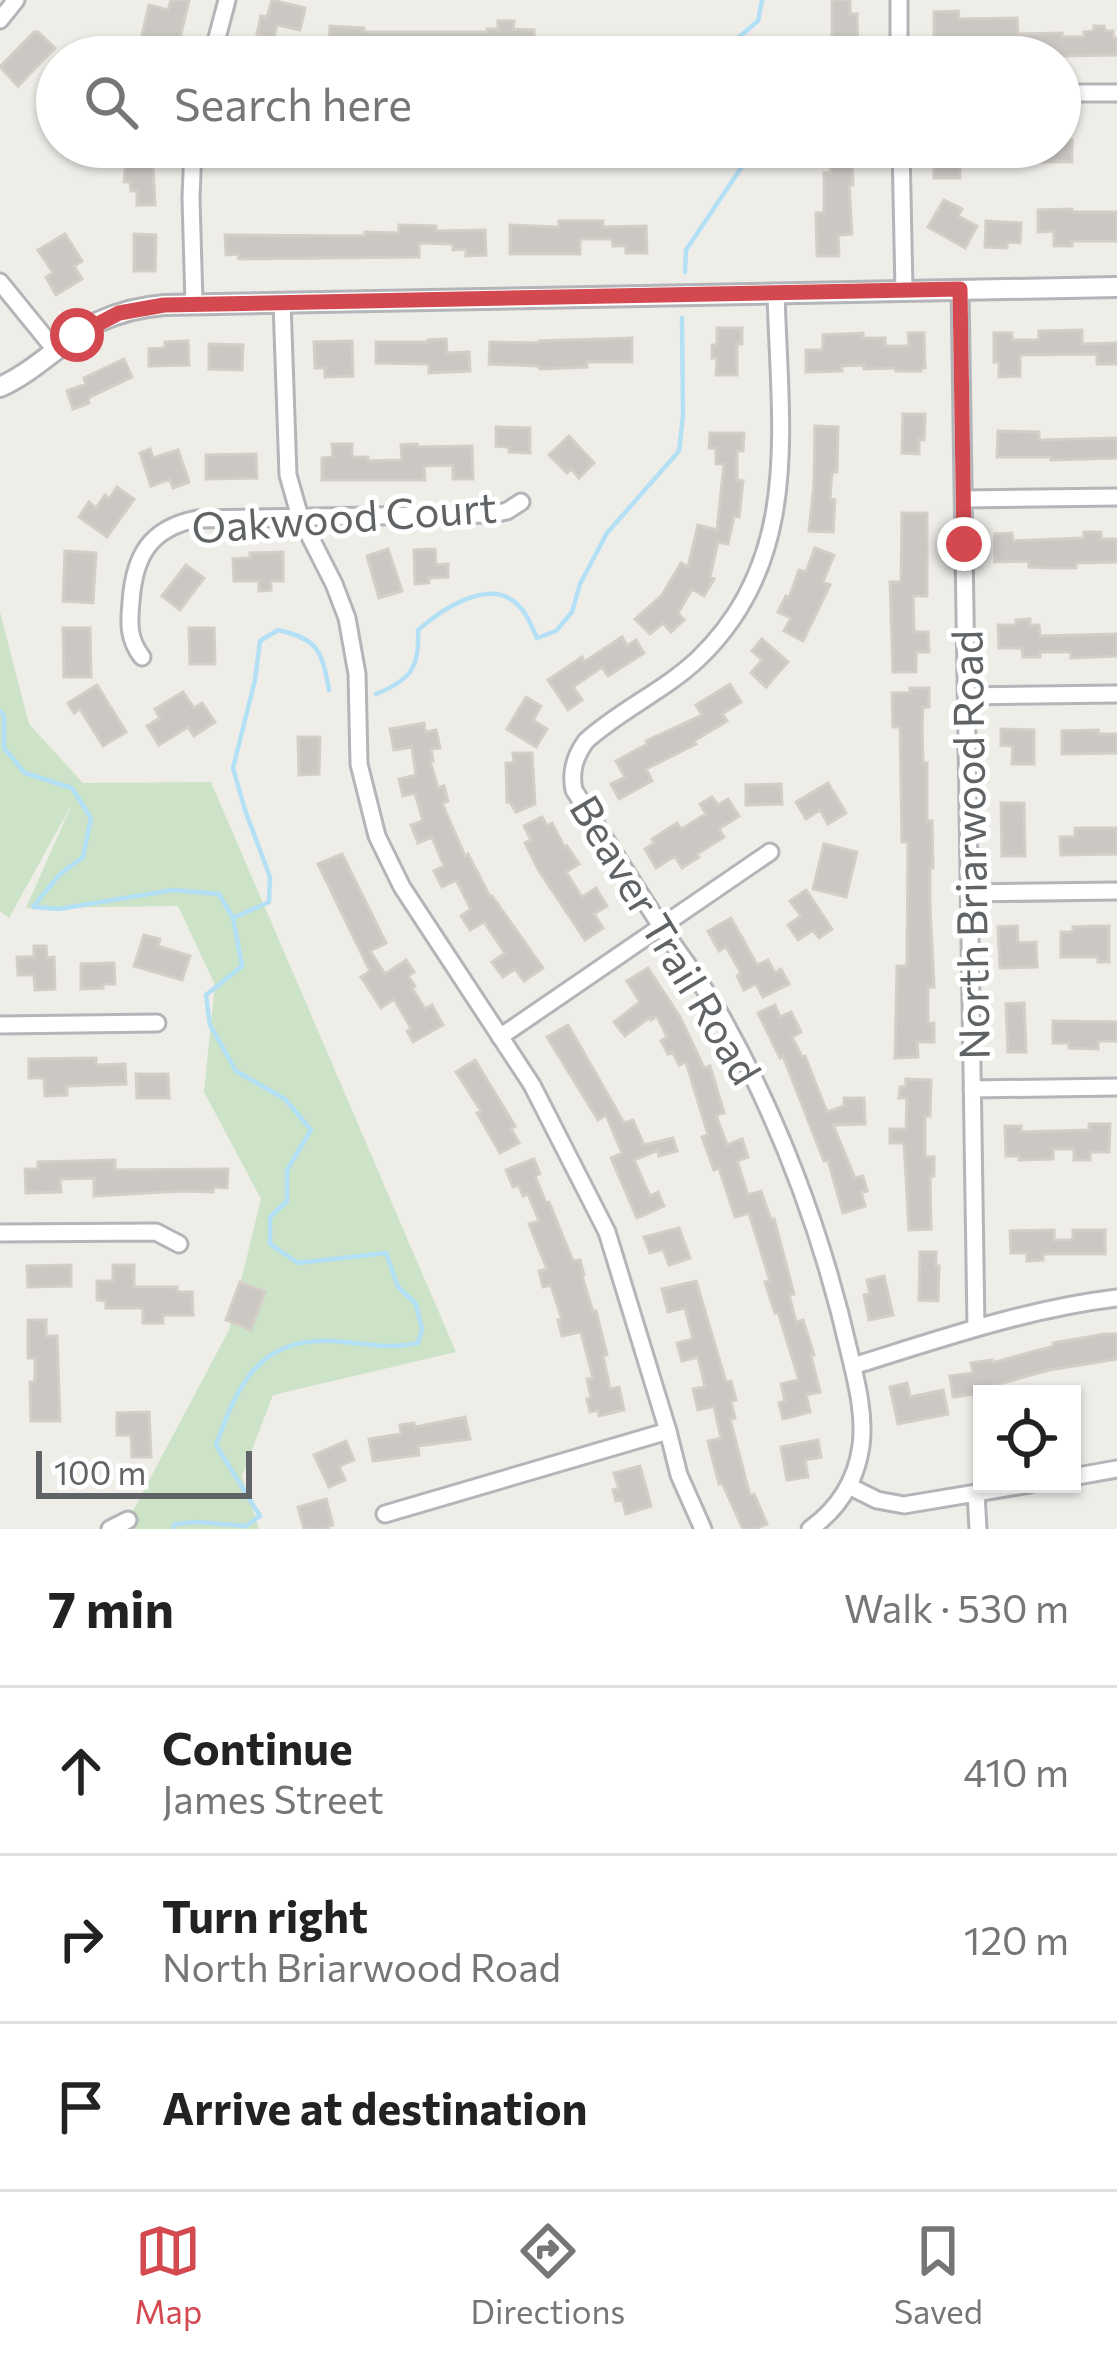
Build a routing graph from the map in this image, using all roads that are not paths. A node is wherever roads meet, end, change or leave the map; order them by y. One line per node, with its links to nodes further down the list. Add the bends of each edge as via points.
1 (16, 0): 4 (street)
2 (227, 0): 5 (street)
3 (898, 0): 6 (street)
4 (0, 20)
5 (218, 36)
6 (899, 36)
7 (1081, 93): 8 (street)
8 (1117, 93)
9 (192, 168): 17 (street)
10 (901, 168): 14 (street)
11 (0, 282): 18 (street)
12 (1117, 287): 13 (street)
13 (960, 289): 14 (street); 21 (street, North Briarwood Road)
14 (904, 290): 15 (street)
15 (776, 292): 16 (street); 30 (street, Beaver Trail Road, via 780,473 764,558 711,645 586,741 573,769 574,790)
16 (283, 302): 17 (street); 23 (street, via 286,460)
17 (194, 304): 18 (street, via 119,313)
18 (56, 351): 19 (street)
19 (0, 387)
20 (1117, 497): 21 (street)
21 (964, 499): 26 (street, North Briarwood Road)
22 (521, 502): 23 (street, Oakwood Court, via 492,514)
23 (300, 518): 24 (street, Oakwood Court, via 197,519 153,539 132,580 130,634); 33 (street, via 352,640 359,764 377,836)
24 (142, 657)
25 (1117, 694): 26 (street)
26 (967, 696): 29 (street, North Briarwood Road)
27 (770, 852): 30 (street)
28 (1117, 891): 29 (street)
29 (970, 893): 35 (street, North Briarwood Road)
30 (662, 927): 33 (street); 40 (street, Beaver Trail Road, via 722,1017 766,1108 815,1233)
31 (158, 1022): 32 (street)
32 (0, 1025)
33 (500, 1036): 41 (street, via 608,1232)
34 (1117, 1087): 35 (street)
35 (972, 1089): 39 (street, North Briarwood Road)
36 (0, 1233): 37 (street, via 156,1232)
37 (179, 1244)
38 (1117, 1298): 39 (street)
39 (976, 1328): 40 (street)
40 (853, 1366): 44 (street, Beaver Trail Road, via 862,1434)
41 (668, 1431): 46 (street); 49 (street)
42 (1117, 1469): 43 (street)
43 (1081, 1475)
44 (849, 1486): 45 (street, via 904,1504); 50 (street)
45 (976, 1493): 51 (street)
46 (385, 1514)
47 (128, 1520): 48 (street)
48 (110, 1529)
49 (703, 1529)
50 (810, 1529)
51 (978, 1529)

